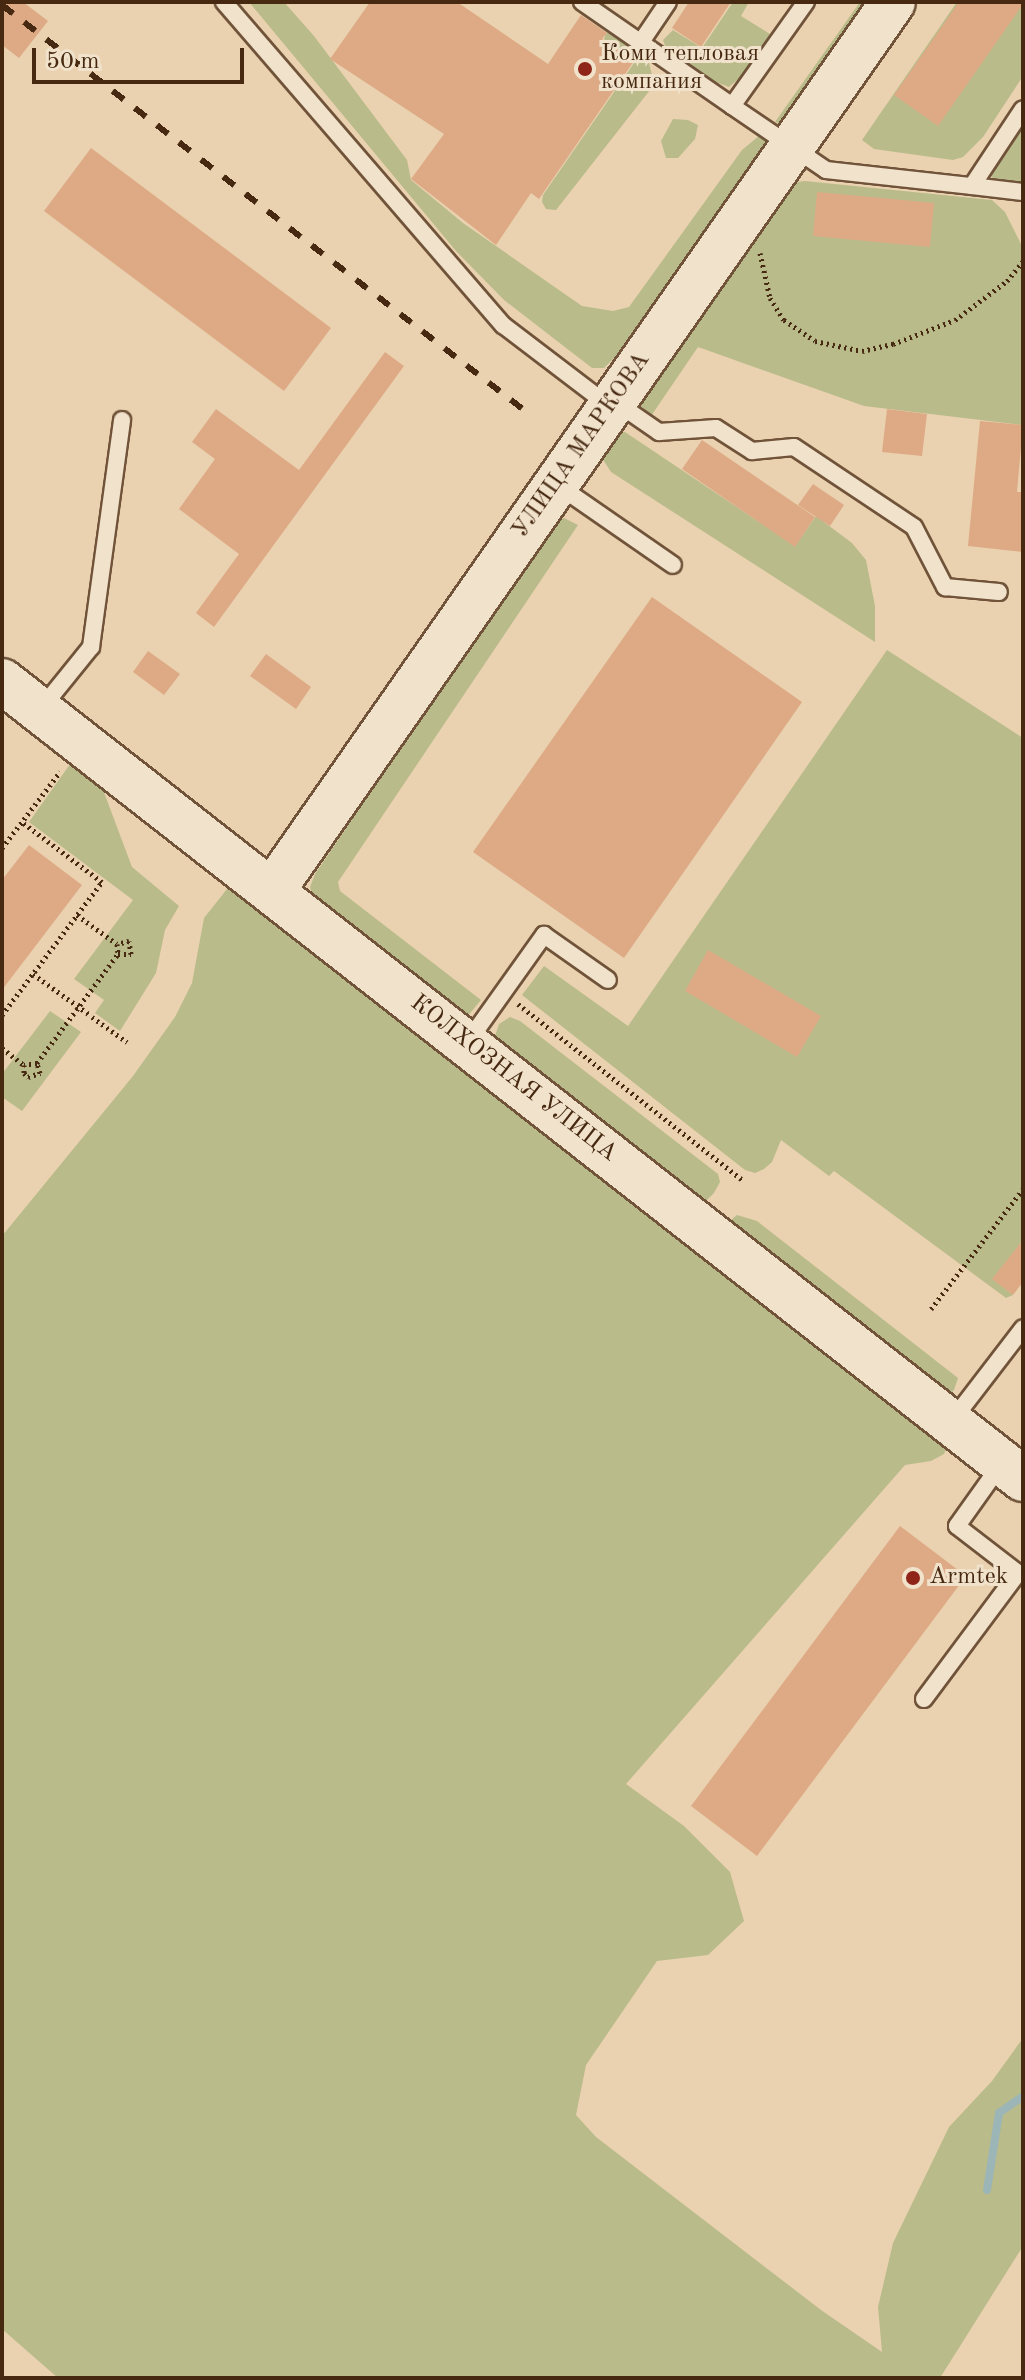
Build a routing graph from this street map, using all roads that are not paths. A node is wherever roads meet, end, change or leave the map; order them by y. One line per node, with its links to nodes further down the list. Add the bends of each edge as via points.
1 (224, 2): 12 (lane, via 503,325)
2 (582, 2): 6 (lane)
3 (668, 2): 6 (lane)
4 (806, 2): 7 (lane)
5 (893, 2): 9 (street, УЛИЦА МАРКОВА)
6 (641, 42): 7 (lane)
7 (732, 106): 9 (lane)
8 (1023, 109): 10 (lane)
9 (792, 147): 10 (lane, via 826,170); 12 (street, УЛИЦА МАРКОВА)
10 (972, 186): 11 (lane)
11 (1023, 192)
12 (611, 403): 14 (street, УЛИЦА МАРКОВА); 16 (lane, via 659,432 716,428 752,451 794,447 914,527 945,587)
13 (122, 420): 18 (lane, via 91,647)
14 (555, 483): 15 (lane); 19 (street, УЛИЦА МАРКОВА)
15 (673, 565)
16 (999, 592)
17 (2, 681): 18 (street, КОЛХОЗНАЯ УЛИЦА)
18 (39, 710): 19 (street, КОЛХОЗНАЯ УЛИЦА)
19 (272, 891): 21 (street, КОЛХОЗНАЯ УЛИЦА)
20 (608, 980): 21 (lane, via 544,935)
21 (467, 1043): 23 (street, КОЛХОЗНАЯ УЛИЦА)
22 (1023, 1328): 23 (lane)
23 (950, 1422): 24 (street, КОЛХОЗНАЯ УЛИЦА)
24 (1013, 1471): 25 (lane, via 957,1526 1018,1573)
25 (924, 1699)

